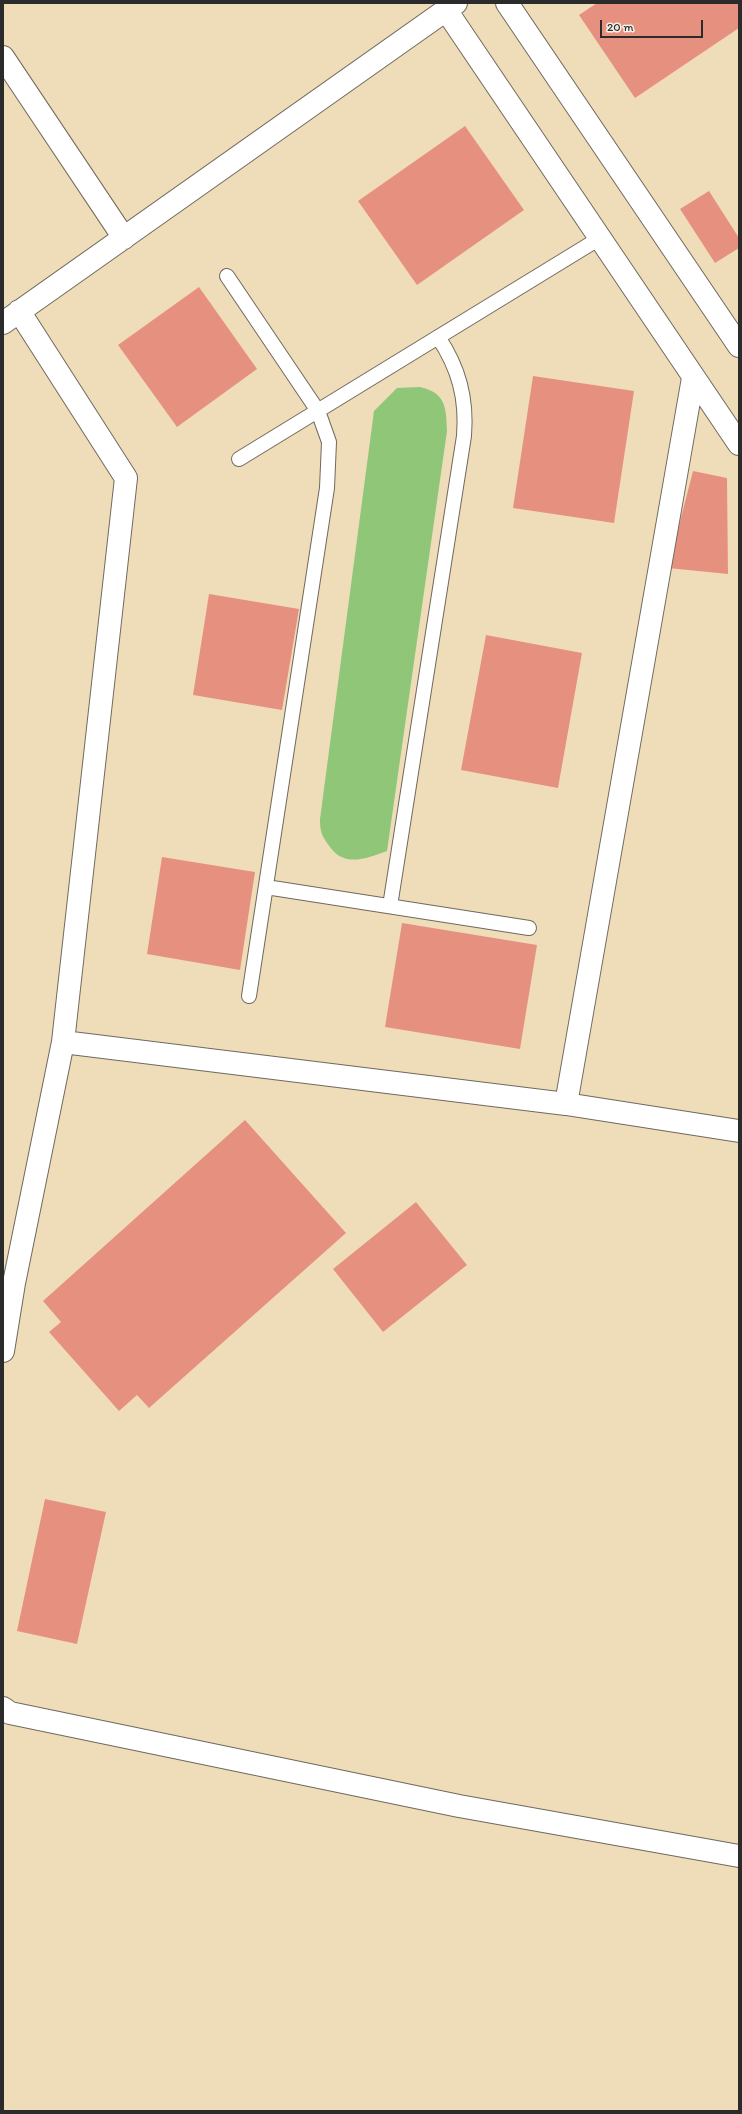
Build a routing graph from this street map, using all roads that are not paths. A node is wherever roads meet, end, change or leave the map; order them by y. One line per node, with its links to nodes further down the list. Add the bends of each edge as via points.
1 (507, 3): 9 (street)
2 (451, 6): 4 (street); 5 (street)
3 (3, 57): 4 (street)
4 (124, 238): 7 (street)
5 (600, 238): 8 (lane); 10 (street)
6 (227, 276): 11 (lane)
7 (11, 317): 18 (street, via 126,478)
8 (438, 337): 11 (lane); 15 (lane, via 456,368 466,419)
9 (739, 346)
10 (693, 378): 12 (street); 19 (street)
11 (318, 411): 13 (lane); 14 (lane, via 329,442 327,488)
12 (739, 444)
13 (239, 459)
14 (266, 887): 15 (lane); 17 (lane)
15 (390, 906): 16 (lane)
16 (528, 928)
17 (250, 996)
18 (63, 1042): 19 (street); 21 (street, via 14,1283)
19 (566, 1104): 20 (street)
20 (739, 1131)
21 (3, 1351)
22 (3, 1708): 23 (street, via 10,1713 459,1806)
23 (739, 1856)

